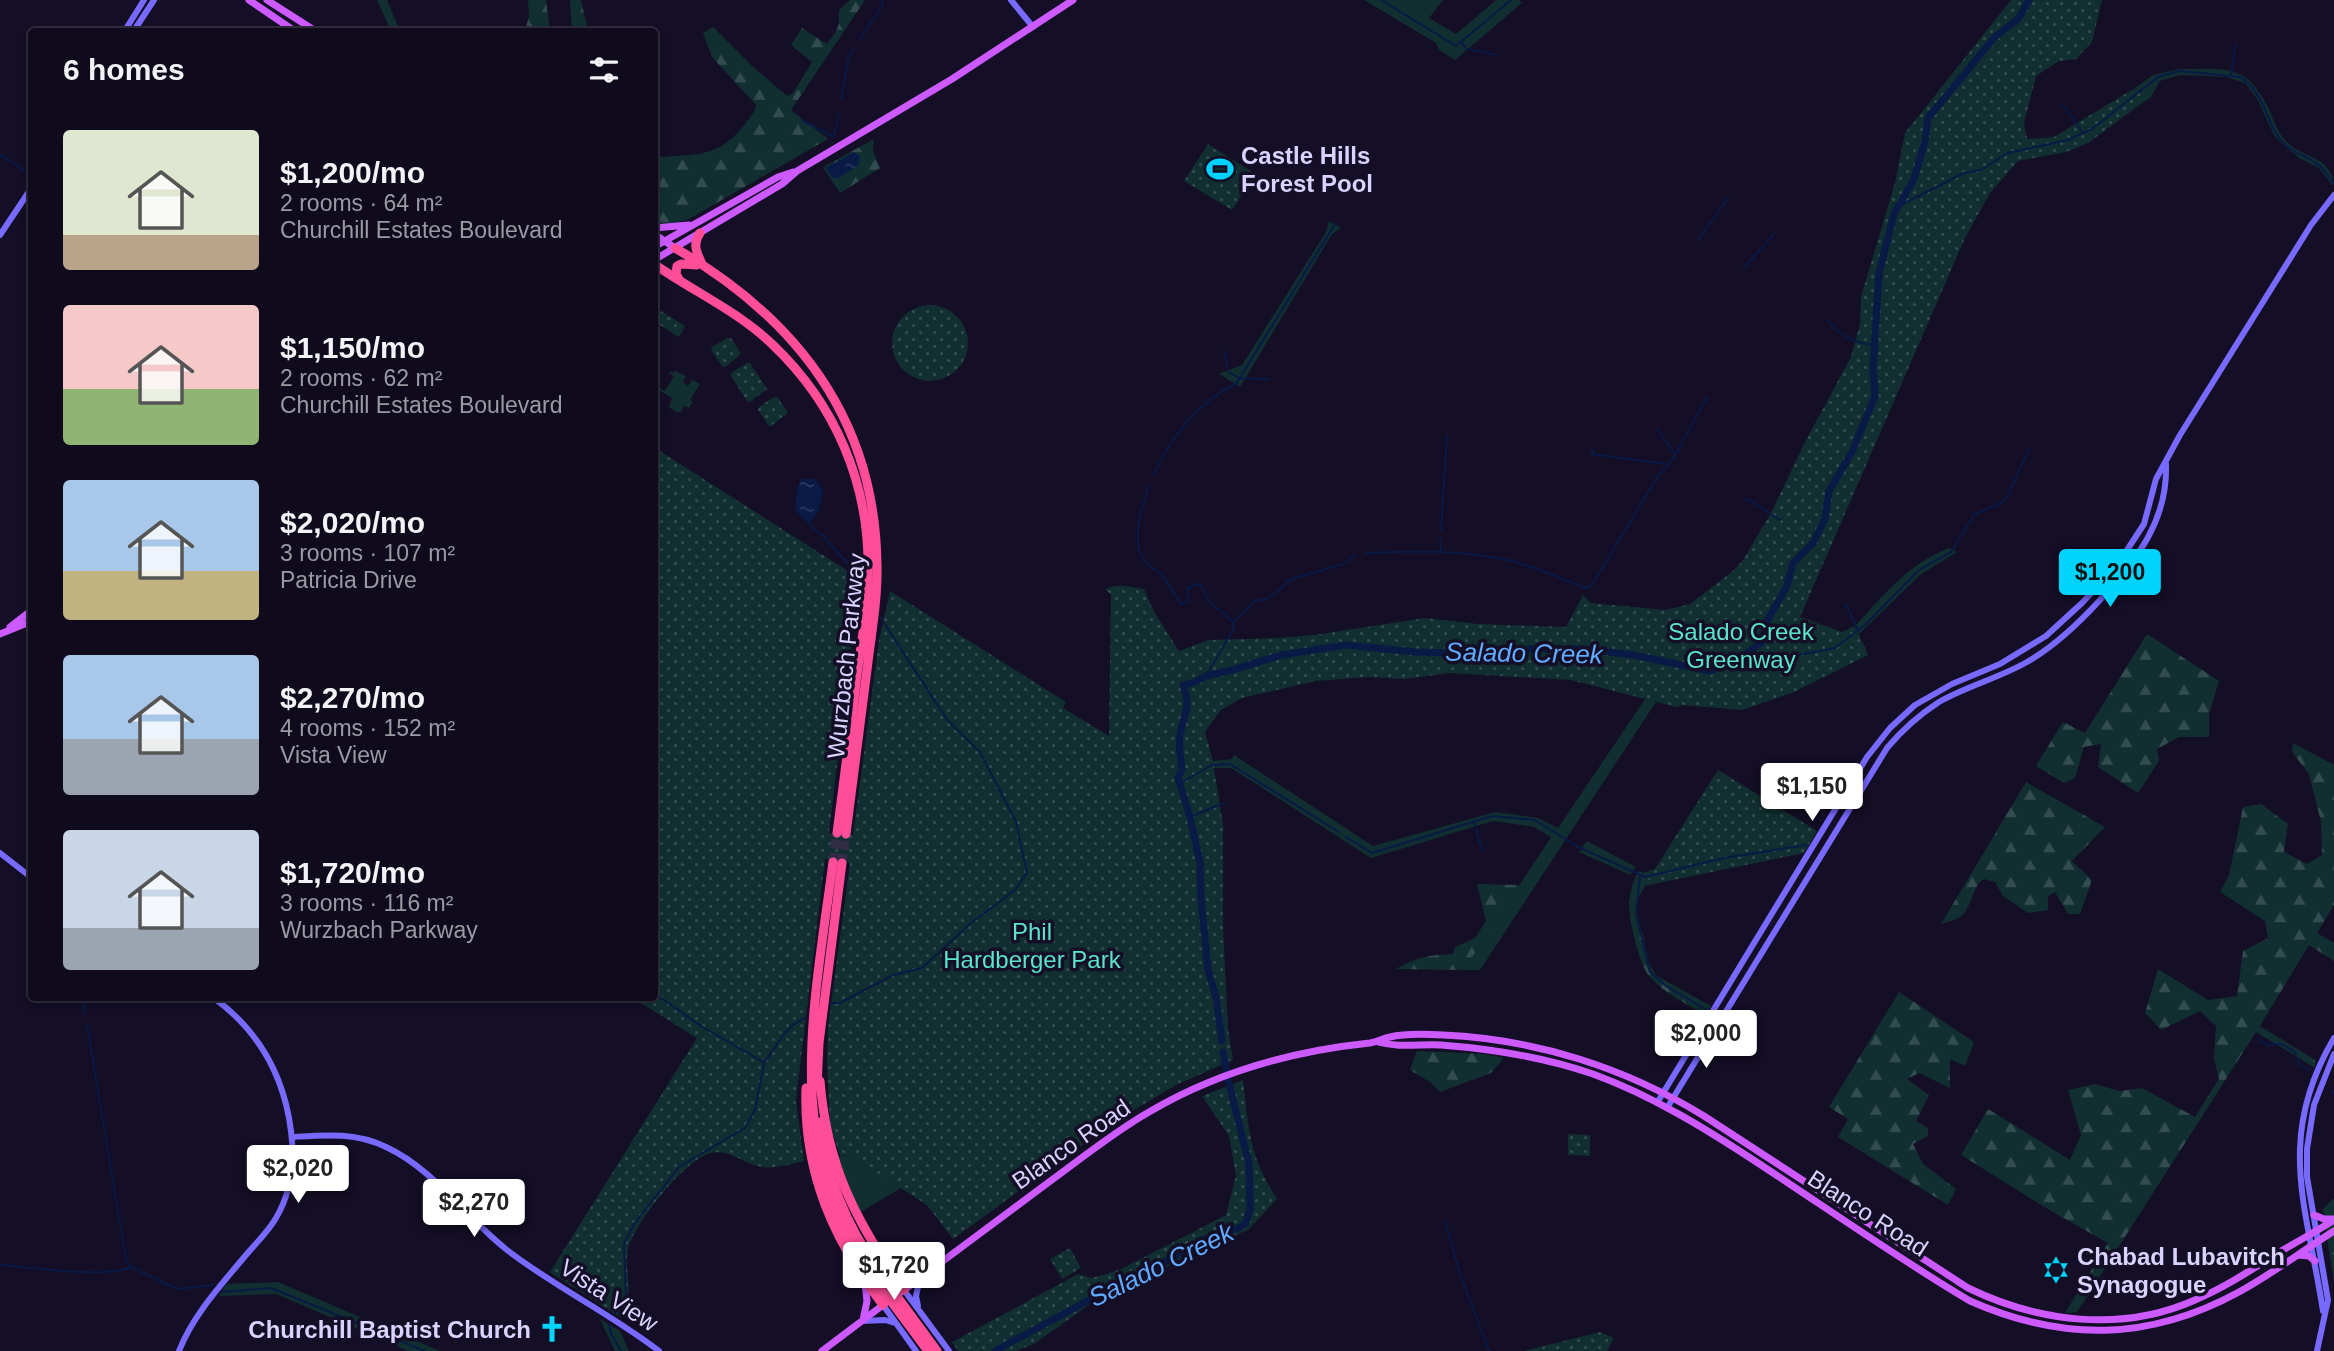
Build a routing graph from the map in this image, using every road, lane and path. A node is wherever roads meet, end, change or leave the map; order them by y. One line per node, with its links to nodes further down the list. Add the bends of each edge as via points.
1 (144, 0): 8 (street)
2 (153, 0): 9 (street)
3 (249, 0): 10 (main road)
4 (267, 0): 11 (main road)
5 (1011, 0): 7 (street)
6 (1073, 0): 7 (main road)
7 (1033, 27): 12 (main road)
8 (126, 28)
9 (136, 28)
10 (290, 28)
11 (311, 28)
12 (796, 171): 14 (main road); 16 (main road)
13 (28, 192): 20 (street)
14 (750, 192): 16 (main road); 17 (main road)
15 (2334, 195): 30 (street)
16 (740, 209): 19 (main road)
17 (693, 225): 18 (main road); 22 (main road)
18 (658, 228)
19 (700, 233): 24 (main road); 27 (highway, via 695,248)
20 (0, 235)
21 (658, 237): 22 (main road, Wurzbach Parkway)
22 (664, 241): 23 (main road); 24 (main road, Wurzbach Parkway)
23 (658, 245)
24 (675, 248): 25 (main road); 27 (highway, Wurzbach Parkway)
25 (658, 259)
26 (658, 265): 29 (highway, Wurzbach Parkway)
27 (702, 266): 29 (highway, via 679,265); 29 (highway, Wurzbach Parkway, via 750,299 805,355 841,413 868,487 877,580 841,833 868,586 867,534 856,476 823,405 783,354 750,325)
28 (658, 274): 29 (highway)
29 (676, 279)
30 (2165, 463): 42 (street, via 2137,538 2068,617 2022,652 1935,692 1900,718 1878,742); 43 (street, via 2164,496 2146,544 2090,611 2027,662 1922,714 1887,748)
31 (28, 613): 33 (main road)
32 (28, 623): 33 (main road)
33 (4, 632)
34 (0, 853): 35 (street)
35 (28, 875)
36 (217, 1001): 48 (street, via 249,1029 270,1059 284,1092)
37 (2334, 1038): 56 (street, via 2312,1082 2300,1138 2299,1178)
38 (1377, 1042): 40 (main road, Blanco Road, via 1418,1035 1485,1039 1566,1055); 41 (main road, Blanco Road, via 1484,1049 1545,1059); 61 (main road, Blanco Road, via 1310,1051 1246,1068 1188,1091 1122,1129)
39 (2334, 1054): 53 (street, via 2317,1095 2308,1139 2307,1177)
40 (1616, 1071): 41 (main road); 42 (main road, Blanco Road)
41 (1594, 1074): 44 (main road, Blanco Road)
42 (1663, 1093): 43 (main road, Blanco Road); 44 (street)
43 (1673, 1098): 45 (street); 46 (main road, Blanco Road)
44 (1657, 1103): 45 (main road, Blanco Road)
45 (1667, 1108): 47 (main road, Blanco Road)
46 (1717, 1125): 47 (main road); 49 (main road, Blanco Road)
47 (1714, 1134): 50 (main road, Blanco Road)
48 (292, 1137): 74 (street, via 292,1171 282,1207 204,1306); 75 (street, Vista View, via 342,1134 393,1150 509,1251)
49 (1760, 1153): 50 (main road); 51 (main road, Blanco Road)
50 (1755, 1161): 52 (main road, Blanco Road)
51 (1813, 1187): 52 (main road); 64 (main road, Blanco Road)
52 (1807, 1195): 66 (main road, Blanco Road)
53 (2314, 1215): 54 (main road); 56 (street)
54 (2334, 1219): 56 (main road, Blanco Road)
55 (2334, 1231): 57 (main road, Blanco Road)
56 (2314, 1233): 57 (street); 58 (street); 65 (main road, Blanco Road)
57 (2319, 1241): 58 (main road, Blanco Road); 70 (street, via 2328,1300)
58 (2312, 1246): 59 (main road, Blanco Road); 60 (street)
59 (2297, 1255): 60 (main road); 68 (main road, Blanco Road, via 2240,1292)
60 (2315, 1261): 70 (street)
61 (922, 1276): 62 (main road); 63 (main road, Blanco Road); 69 (street, via 916,1296)
62 (875, 1277): 62 (highway, via 845,1232 825,1179 813,1122 811,1045 838,862 818,1058 819,1115 834,1188); 63 (highway); 67 (highway); 71 (main road); 73 (highway, bridge); 78 (highway, bridge)
63 (904, 1290): 67 (main road, Blanco Road); 69 (street)
64 (1977, 1292): 65 (main road, Blanco Road, via 2043,1315 2090,1320 2148,1314); 66 (main road)
65 (2201, 1297): 68 (main road)
66 (1973, 1303): 68 (main road, Blanco Road, via 2039,1325 2099,1331 2149,1326)
67 (883, 1306): 71 (main road, Blanco Road); 72 (street)
68 (2204, 1308)
69 (919, 1311): 72 (street, via 906,1311); 73 (street)
70 (2324, 1317): 79 (street)
71 (862, 1321): 72 (street, via 885,1320); 76 (main road, Blanco Road)
72 (896, 1325): 77 (street)
73 (944, 1349)
74 (179, 1351)
75 (659, 1351)
76 (822, 1351)
77 (916, 1351)
78 (928, 1351)
79 (2317, 1351)

